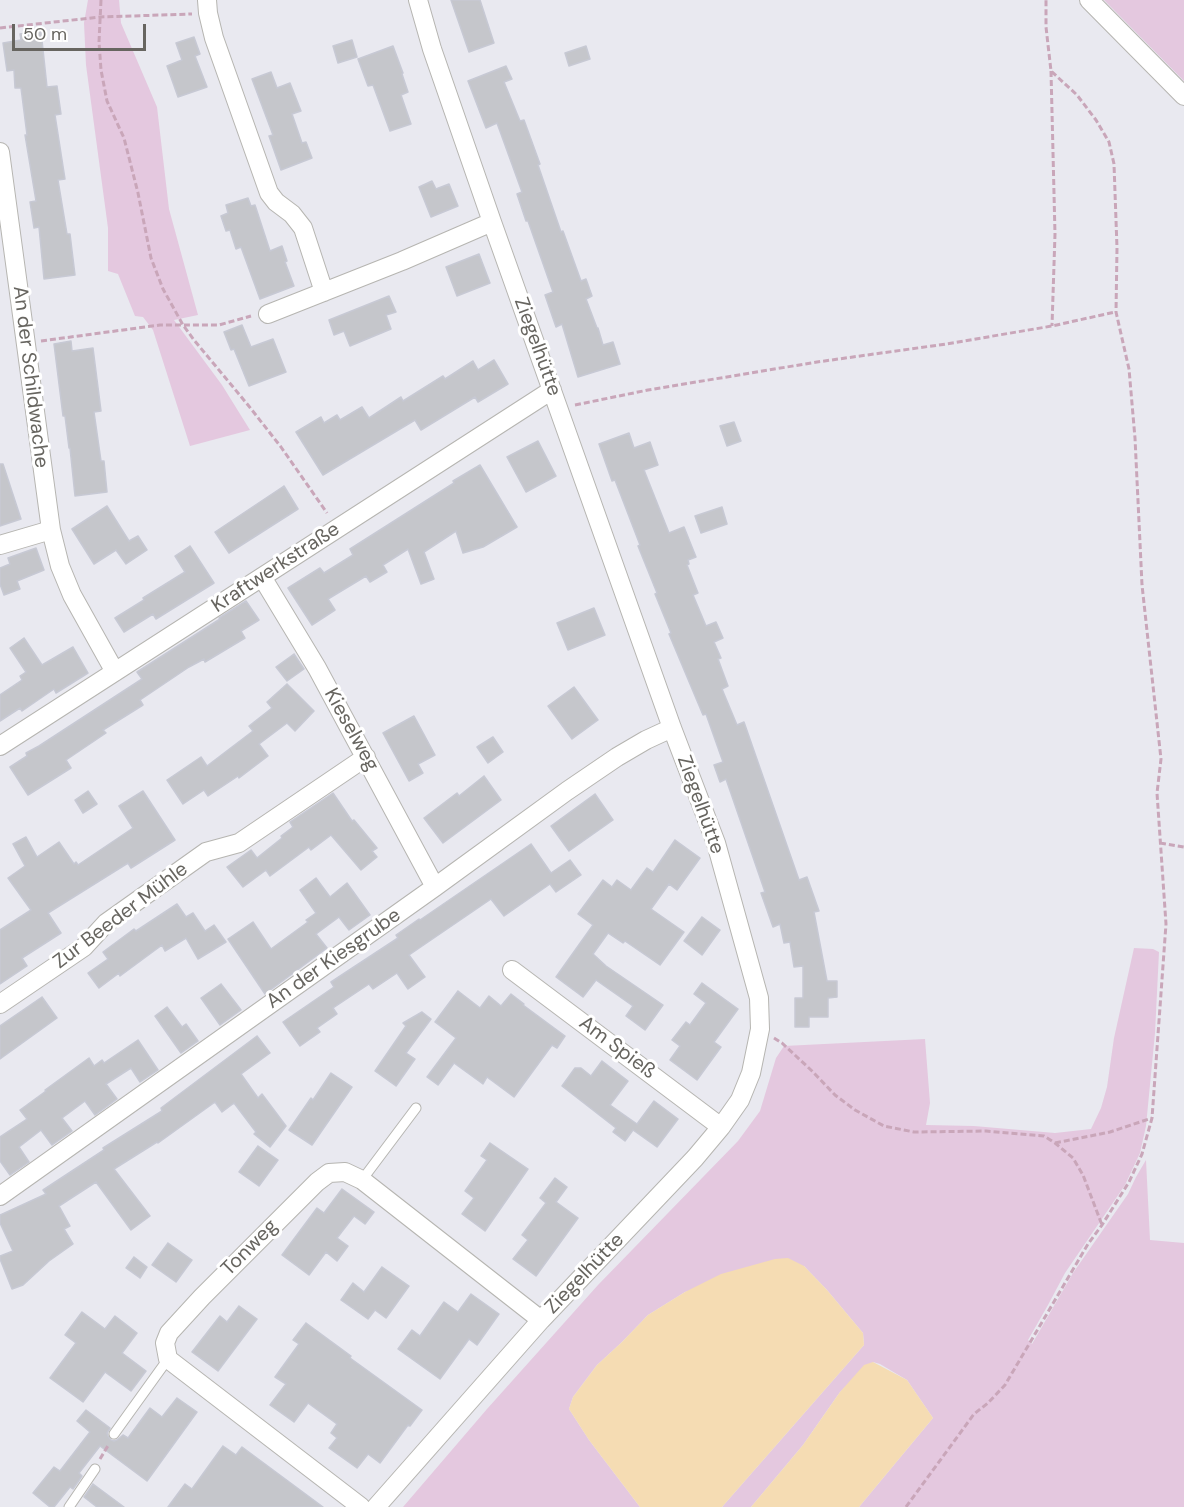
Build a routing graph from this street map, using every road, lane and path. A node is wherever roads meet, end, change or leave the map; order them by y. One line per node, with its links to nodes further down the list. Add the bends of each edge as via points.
1 (101, 0): 6 (path)
2 (418, 0): 11 (street, Ziegelhütte)
3 (1046, 0): 8 (path)
4 (1089, 0): 9 (street)
5 (207, 7): 6 (path); 13 (street, via 270,193 303,228)
6 (100, 17): 7 (path); 16 (path, via 100,70 106,101 124,138 151,258)
7 (0, 28)
8 (1051, 71): 14 (path, via 1077,96 1109,142 1114,165); 17 (path, via 1055,234)
9 (1184, 96)
10 (0, 152): 12 (street, An der Schildwache)
11 (492, 222): 13 (street); 19 (street, Ziegelhütte)
12 (8, 272): 18 (street, An der Schildwache)
13 (324, 292): 15 (street)
14 (1116, 312): 17 (path); 29 (path, via 1129,369 1136,438 1142,585 1161,759 1157,793)
15 (268, 314): 16 (path, via 219,325)
16 (183, 325): 18 (path); 21 (path, via 281,447)
17 (1052, 326): 20 (path, via 659,388)
18 (26, 343): 22 (street, An der Schildwache)
19 (552, 390): 20 (street, Ziegelhütte); 21 (street, Kraftwerkstraße)
20 (559, 411): 26 (street, Ziegelhütte)
21 (337, 528): 24 (street, Kraftwerkstraße)
22 (51, 530): 23 (street); 25 (street, An der Schildwache, via 72,595)
23 (0, 545)
24 (262, 577): 25 (street, Kraftwerkstraße); 28 (street, Kieselweg)
25 (115, 672): 27 (street, Kraftwerkstraße)
26 (672, 728): 31 (street, An der Kiesgrube, via 617,757); 34 (street, Ziegelhütte, via 716,843 759,998)
27 (0, 746)
28 (366, 757): 31 (street, Kieselweg); 33 (street, Zur Beeder Mühle, via 239,843 206,852 106,923 84,947)
29 (1160, 843): 30 (path); 36 (path, via 1166,924)
30 (1184, 847)
31 (435, 886): 40 (street, An der Kiesgrube)
32 (512, 970): 37 (street, Am Spieß)
33 (0, 1004)
34 (759, 1029): 37 (street, Ziegelhütte, via 751,1073 740,1100); 38 (path, via 782,1043 835,1095 884,1126 914,1132 1019,1133 1044,1136)
35 (416, 1107): 39 (lane)
36 (1152, 1118): 38 (path, via 1110,1132); 41 (path, via 1129,1182)
37 (721, 1127): 42 (street, Ziegelhütte)
38 (1055, 1143): 41 (path, via 1073,1158 1083,1175)
39 (362, 1180): 42 (street, Tonweg); 43 (street, Tonweg, via 345,1172 329,1173 316,1182 169,1333 165,1343)
40 (0, 1196)
41 (1102, 1225): 49 (path, via 1005,1385 974,1414)
42 (541, 1320): 48 (street, Ziegelhütte)
43 (168, 1359): 44 (lane, Tonweg); 47 (street)
44 (114, 1434): 45 (path)
45 (95, 1469): 46 (lane)
46 (69, 1507)
47 (361, 1507)
48 (376, 1507)
49 (906, 1507)

